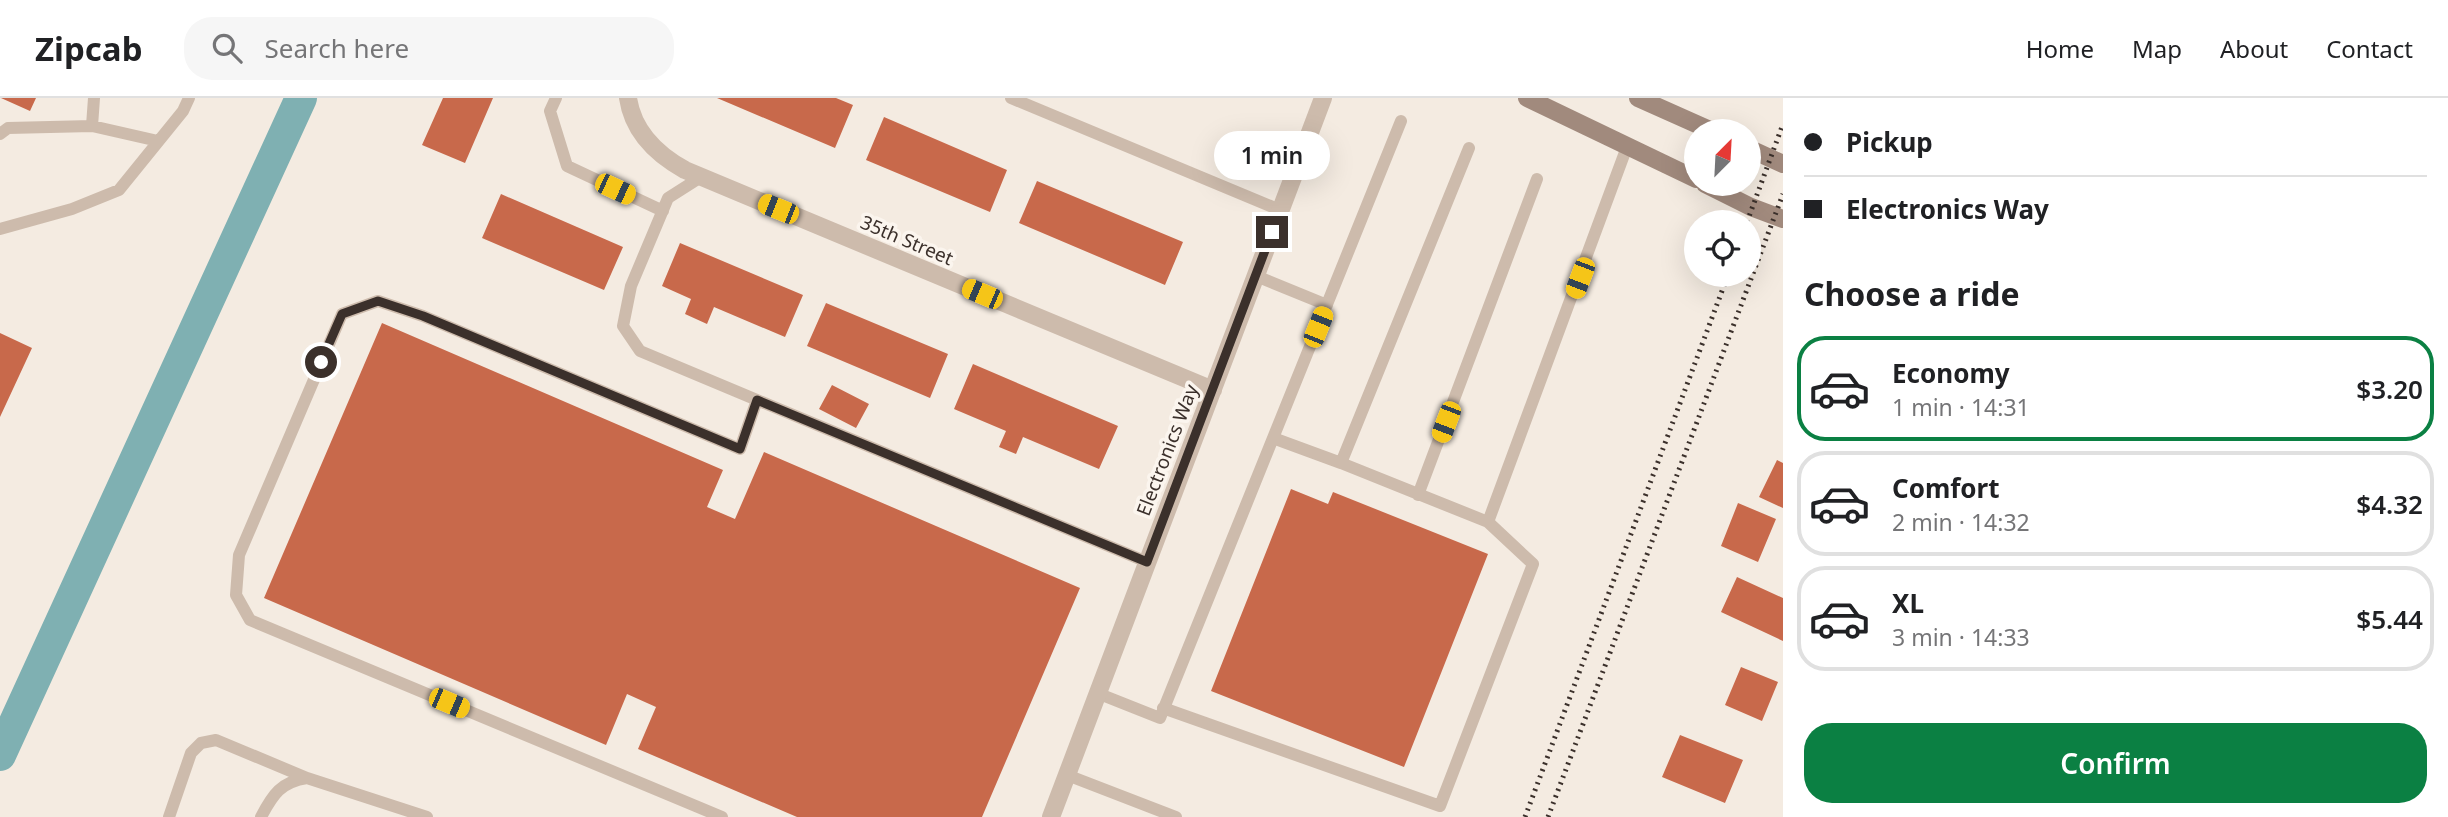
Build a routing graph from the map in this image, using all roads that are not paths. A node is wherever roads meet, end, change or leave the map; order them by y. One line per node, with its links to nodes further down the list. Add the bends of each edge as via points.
1 (94, 98): 11 (lane)
2 (189, 98): 13 (lane)
3 (556, 98): 23 (lane, via 550,111 567,166)
4 (628, 98): 19 (street, 35th Street, via 637,127 667,160)
5 (1012, 98): 22 (lane)
6 (1323, 98): 22 (street, Electronics Way)
7 (1527, 98): 14 (street)
8 (1638, 98): 9 (street)
9 (1685, 119)
10 (1401, 121): 27 (lane)
11 (92, 126): 12 (lane, via 8,128); 13 (lane)
12 (0, 134)
13 (159, 141): 25 (lane, via 119,190)
14 (1628, 144): 18 (street); 33 (lane)
15 (1469, 148): 31 (lane)
16 (1761, 154): 17 (street)
17 (1783, 164)
18 (1684, 173)
19 (701, 177): 23 (lane, via 668,198); 28 (street, 35th Street)
20 (1536, 179): 32 (lane)
21 (1729, 196): 24 (street)
22 (1280, 210): 26 (street, Electronics Way)
23 (663, 211): 29 (lane, via 631,286 623,326 640,351)
24 (1783, 219)
25 (0, 229)
26 (1256, 276): 27 (lane); 28 (street, Electronics Way)
27 (1327, 305): 30 (lane)
28 (1213, 390): 34 (street, Electronics Way)
29 (757, 400): 34 (lane); 42 (lane, via 740,449 378,301 342,314 239,555 236,595 250,620)
30 (1273, 438): 31 (lane); 36 (lane)
31 (1341, 463): 32 (lane)
32 (1418, 495): 33 (lane)
33 (1488, 522): 36 (lane, via 1533,564 1440,806)
34 (1147, 562): 35 (street, Electronics Way)
35 (1097, 693): 36 (lane, via 1160,718); 37 (street, Electronics Way)
36 (1163, 708)
37 (1067, 775): 43 (street, Electronics Way); 44 (lane)
38 (307, 778): 39 (lane, via 216,740 201,743 191,753); 40 (lane, via 290,780 275,791); 41 (lane)
39 (169, 817)
40 (261, 817)
41 (427, 817)
42 (722, 817)
43 (1051, 817)
44 (1177, 817)

